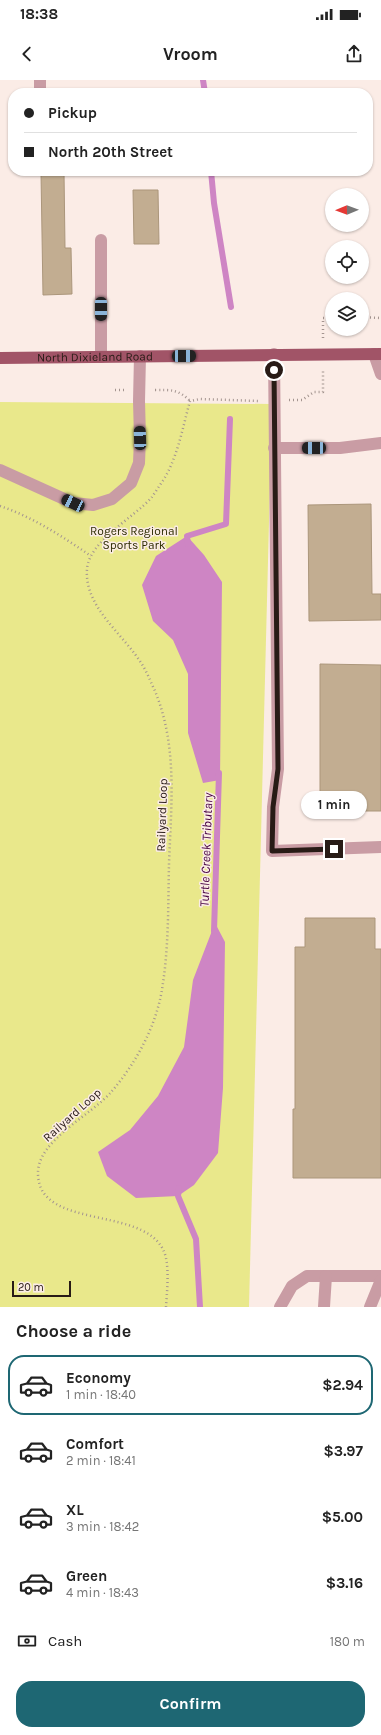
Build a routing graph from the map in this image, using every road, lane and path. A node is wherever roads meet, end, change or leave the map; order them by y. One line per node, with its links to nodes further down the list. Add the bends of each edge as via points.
1 (101, 240): 9 (street)
2 (369, 317): 4 (path)
3 (325, 318): 5 (path)
4 (381, 318)
5 (324, 330)
6 (274, 354): 7 (main road, North Dixieland Road); 8 (main road, North Dixieland Road); 15 (street)
7 (378, 354): 11 (street)
8 (140, 356): 9 (main road, North Dixieland Road); 18 (street, via 139,462 131,484 112,499 93,505 73,503)
9 (101, 357): 10 (main road, North Dixieland Road)
10 (0, 358)
11 (381, 374)
12 (323, 381): 15 (path, via 323,392 314,392 302,400)
13 (169, 390): 14 (path, via 182,393)
14 (190, 401): 15 (path); 20 (path, Railyard Loop, via 166,475 151,498 100,543)
15 (274, 401): 17 (street)
16 (381, 443): 17 (street, via 340,448)
17 (274, 448): 21 (street, via 278,769 273,807 272,851)
18 (0, 470)
19 (0, 506): 20 (path, via 57,534)
20 (91, 556): 25 (path, Railyard Loop, via 87,567 93,599 143,666 164,718 172,772 168,925 161,996 148,1037 111,1092 50,1144 42,1157 38,1173 41,1190 54,1202 72,1212 122,1223 147,1233 159,1244 166,1257)
21 (381, 847)
22 (326, 1276): 23 (street); 26 (street, via 307,1276 292,1286); 27 (street)
23 (381, 1276)
24 (381, 1280): 28 (street)
25 (166, 1307)
26 (280, 1307)
27 (324, 1307)
28 (370, 1307)

